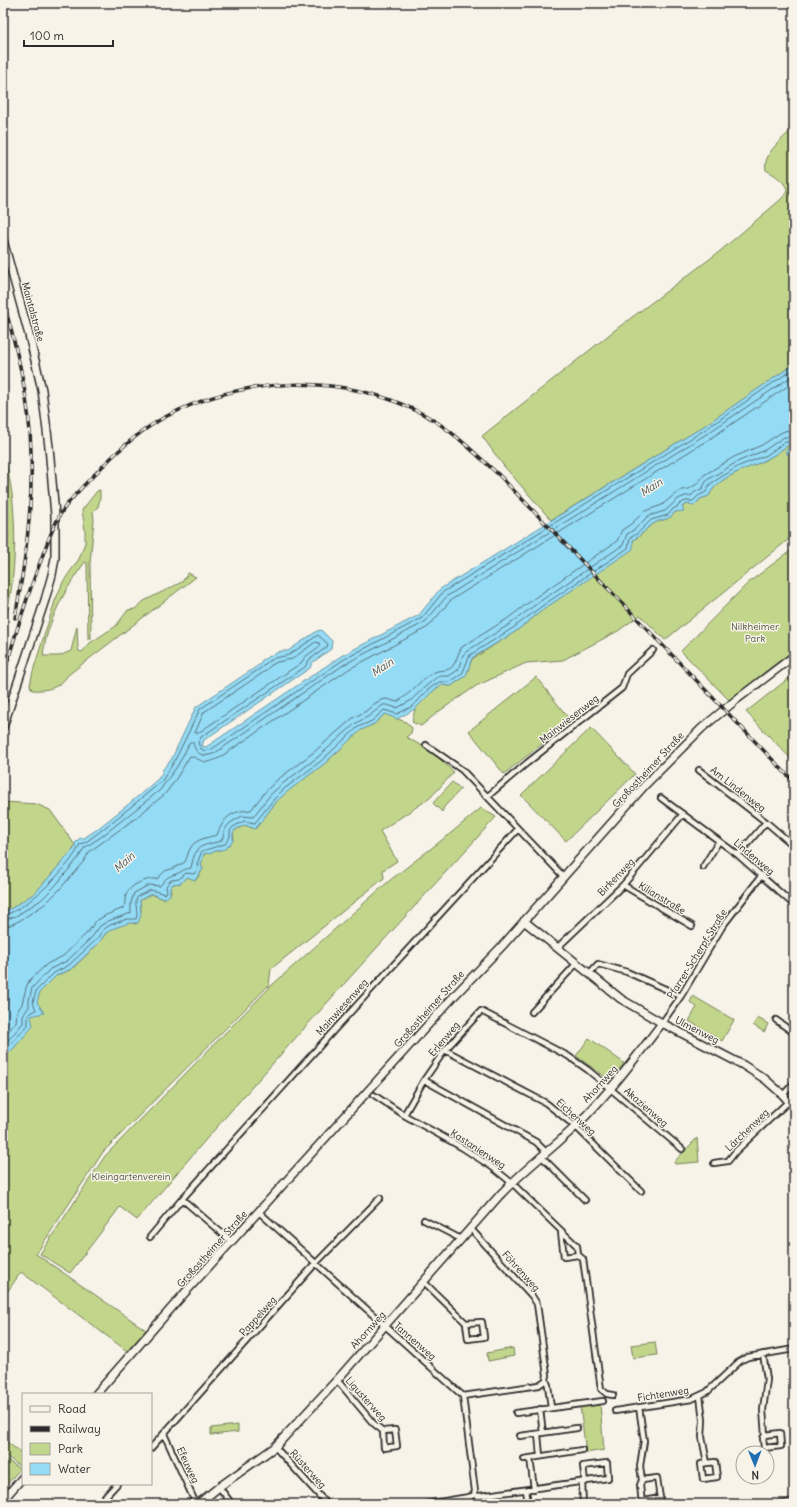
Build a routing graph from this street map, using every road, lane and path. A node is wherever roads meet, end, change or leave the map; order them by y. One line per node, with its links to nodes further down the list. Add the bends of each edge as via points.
1 (3, 240): 4 (main road, Maintalstraße, via 42,390 50,447 55,515 55,558 52,575)
2 (653, 650): 7 (street, Mainwiesenweg, via 627,674 622,688)
3 (794, 656): 17 (main road, Großostheimer Straße, via 702,728 646,784)
4 (3, 727)
5 (426, 745): 7 (street, via 462,770)
6 (699, 770): 10 (street, Am Lindenweg)
7 (488, 796): 11 (street)
8 (661, 798): 9 (street, Lindenweg)
9 (684, 814): 12 (street, Lindenweg); 18 (street, Birkenweg)
10 (766, 822): 13 (street, Am Lindenweg); 14 (street, Am Lindenweg)
11 (518, 829): 17 (street); 46 (street, Mainwiesenweg)
12 (719, 841): 14 (street, Lindenweg); 15 (street, Lindenweg)
13 (794, 846)
14 (738, 855): 16 (street, Lindenweg)
15 (703, 867)
16 (762, 875): 19 (street, Lindenweg); 25 (street, Pfarrer-Scherpf-Straße, via 722,927)
17 (563, 876): 20 (main road, Großostheimer Straße)
18 (623, 885): 21 (street, Kilianstraße); 22 (street, Birkenweg)
19 (794, 905)
20 (524, 921): 22 (main road, Ulmenweg); 48 (main road, Großostheimer Straße)
21 (692, 926)
22 (558, 947): 23 (main road, Ulmenweg)
23 (576, 964): 24 (main road, Ulmenweg); 26 (street)
24 (589, 974): 25 (street, via 598,964 627,972); 28 (main road, Ulmenweg, via 621,999)
25 (682, 996): 28 (street, Pfarrer-Scherpf-Straße)
26 (532, 1012)
27 (776, 1020): 30 (street)
28 (662, 1023): 34 (main road, Ahornweg); 36 (main road, Ulmenweg, via 743,1065)
29 (516, 1029): 31 (street, Erlenweg, via 481,1011); 34 (street, Akazienweg, via 568,1056)
30 (794, 1033)
31 (445, 1050): 32 (street, Erlenweg); 39 (street, Eichenweg, via 546,1103)
32 (424, 1080): 38 (street, Erlenweg); 41 (street, via 536,1142)
33 (794, 1083): 36 (street)
34 (612, 1089): 39 (main road, Ahornweg); 40 (street, Akazienweg)
35 (374, 1095): 38 (street, Kastanienweg)
36 (783, 1095): 37 (main road, Ulmenweg)
37 (792, 1104): 42 (street, Lärchenweg, via 728,1161)
38 (404, 1115): 43 (street, Kastanienweg, via 463,1148)
39 (575, 1126): 41 (main road, Ahornweg); 44 (street, Eichenweg)
40 (682, 1149)
41 (543, 1154): 43 (main road, Ahornweg); 47 (street)
42 (714, 1163)
43 (512, 1183): 50 (main road, Ahornweg); 51 (street, Kastanienweg)
44 (641, 1192)
45 (380, 1198): 56 (street, Pappelweg)
46 (182, 1199): 52 (street, Mainwiesenweg); 54 (street)
47 (585, 1200)
48 (259, 1212): 54 (main road, Großostheimer Straße); 56 (street, Tannenweg)
49 (424, 1220): 53 (street)
50 (471, 1229): 53 (main road, Ahornweg); 63 (street, Föhrenweg, via 537,1304 547,1369)
51 (561, 1232): 55 (street, Kastanienweg, via 577,1246); 55 (street, via 564,1257)
52 (150, 1237)
53 (461, 1240): 57 (main road, Ahornweg)
54 (232, 1242): 64 (main road, Großostheimer Straße)
55 (578, 1255): 65 (street, via 583,1259 601,1389)
56 (316, 1263): 59 (street, Tannenweg); 77 (street, Pappelweg)
57 (424, 1282): 58 (street); 59 (main road, Ahornweg)
58 (466, 1323): 58 (street, via 468,1339 484,1337 482,1322)
59 (385, 1326): 62 (main road, Ahornweg); 66 (street, Tannenweg)
60 (794, 1349): 61 (street, Fichtenweg)
61 (763, 1354): 67 (street, Fichtenweg, via 748,1357 740,1362); 78 (street, via 767,1379 763,1410)
62 (337, 1380): 75 (street, Ligusterweg, via 373,1423); 80 (main road, Ahornweg)
63 (546, 1380): 66 (street, via 539,1385); 70 (street, Föhrenweg)
64 (97, 1393)
65 (613, 1395)
66 (463, 1396): 94 (street, via 475,1491)
67 (700, 1396): 69 (street, Fichtenweg); 86 (street)
68 (603, 1401): 70 (street)
69 (639, 1407): 72 (street, Fichtenweg); 88 (street, via 644,1441 640,1466)
70 (551, 1408): 71 (street)
71 (540, 1409): 73 (street); 76 (street)
72 (615, 1411)
73 (516, 1413)
74 (577, 1428): 76 (street)
75 (383, 1431): 75 (street, Ligusterweg, via 384,1448 396,1446 395,1430)
76 (541, 1433): 79 (street); 83 (street)
77 (164, 1434): 81 (street, Pappelweg); 99 (street, Efeuweg)
78 (765, 1435): 78 (street, via 764,1448 781,1446 780,1434)
79 (520, 1436)
80 (275, 1446): 91 (main road, Ahornweg); 101 (street, Rüsterweg)
81 (152, 1447)
82 (582, 1450): 83 (street)
83 (540, 1456): 84 (street)
84 (530, 1458): 85 (street); 92 (street)
85 (524, 1459)
86 (706, 1463): 86 (street, via 701,1464 703,1479 717,1477 715,1462)
87 (22, 1478): 96 (main road)
88 (642, 1480): 97 (street); 97 (street, via 657,1478 660,1498)
89 (583, 1482): 89 (street, via 608,1478 607,1463 583,1466); 92 (street); 105 (street)
90 (116, 1485): 95 (street)
91 (219, 1487): 99 (main road, Ahornweg); 100 (street)
92 (534, 1489): 93 (street)
93 (526, 1490): 94 (street); 104 (street)
94 (471, 1496): 102 (street); 103 (street)
95 (105, 1497)
96 (3, 1500)
97 (642, 1502)
98 (794, 1502): 106 (street)
99 (197, 1504)
100 (232, 1504)
101 (327, 1504)
102 (426, 1504)
103 (470, 1504)
104 (528, 1504)
105 (583, 1504)
106 (779, 1504)

